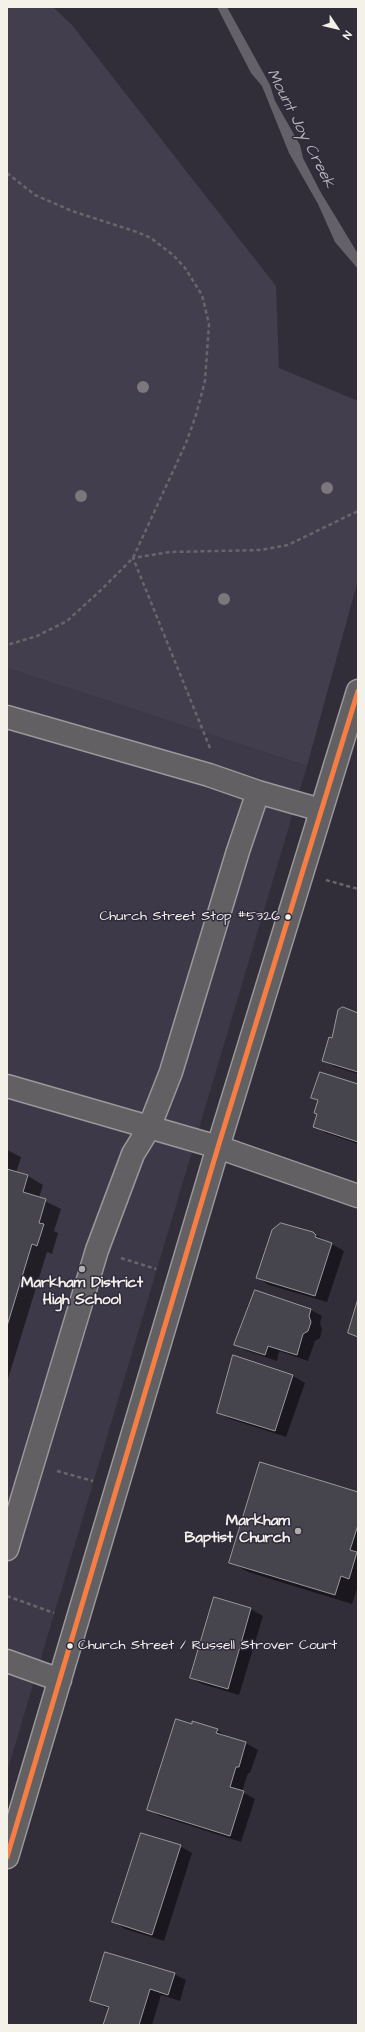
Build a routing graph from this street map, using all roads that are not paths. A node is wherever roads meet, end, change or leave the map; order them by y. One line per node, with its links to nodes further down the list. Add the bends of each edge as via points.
1 (358, 691): 4 (street)
2 (7, 717): 3 (street, via 209,775)
3 (258, 792): 4 (street); 6 (street, via 171,1072)
4 (321, 810): 7 (street)
5 (7, 1086): 6 (street)
6 (149, 1128): 7 (street); 9 (street, via 133,1154 97,1250)
7 (218, 1147): 8 (street); 11 (street)
8 (358, 1196)
9 (7, 1549)
10 (7, 1661): 11 (street)
11 (60, 1680): 12 (street)
12 (7, 1857)

